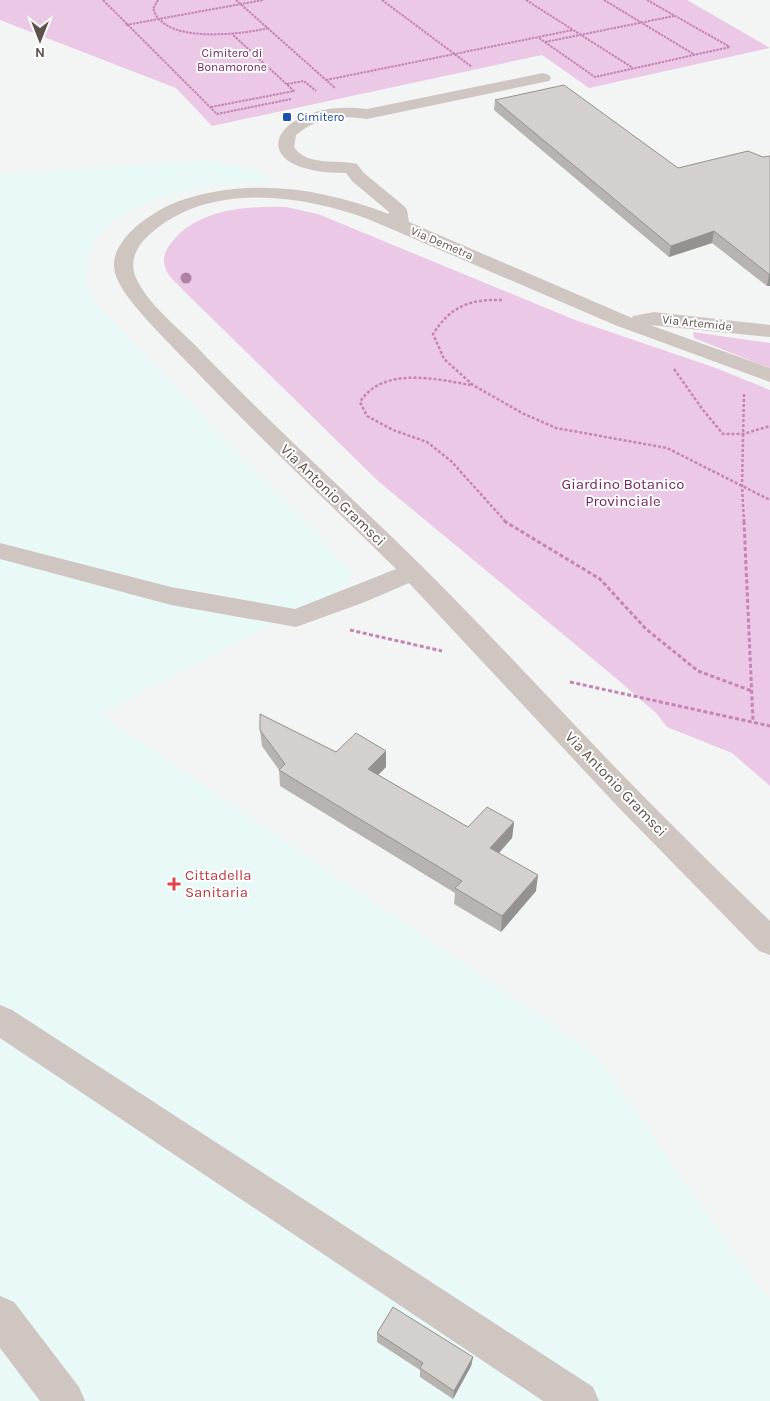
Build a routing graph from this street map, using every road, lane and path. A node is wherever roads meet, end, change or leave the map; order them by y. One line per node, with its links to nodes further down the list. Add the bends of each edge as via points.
1 (103, 0): 13 (path)
2 (158, 0): 11 (path, via 153,9)
3 (236, 0): 9 (path)
4 (264, 0): 9 (path)
5 (382, 0): 20 (path)
6 (526, 0): 15 (path)
7 (604, 0): 12 (path)
8 (647, 0): 10 (path)
9 (241, 4): 11 (path); 14 (path)
10 (674, 16): 12 (path); 21 (path, via 730,47)
11 (158, 19): 13 (path); 16 (path, via 183,31)
12 (641, 22): 17 (path); 21 (path)
13 (126, 25): 30 (path)
14 (269, 28): 16 (path); 24 (path)
15 (573, 30): 17 (path); 18 (path)
16 (232, 34): 25 (path)
17 (581, 35): 19 (path); 22 (path)
18 (538, 37): 19 (path); 20 (path)
19 (545, 42): 22 (path, via 595,77)
20 (455, 54): 24 (path); 26 (path)
21 (696, 55): 22 (path)
22 (634, 68)
23 (543, 78): 26 (street, Via Demetra)
24 (326, 80): 27 (path)
25 (287, 84): 28 (path, via 304,81 318,94); 30 (path, via 294,91)
26 (499, 87): 31 (street, Via Demetra, via 367,114 340,111 312,117 286,138 290,154 305,163 334,169 351,168 398,210)
27 (336, 88)
28 (309, 96)
29 (291, 99): 30 (path, via 217,114)
30 (210, 108)
31 (400, 225): 33 (street, Via Demetra); 43 (street, Via Antonio Gramsci, via 329,200 307,196 263,193 215,198 166,214 140,231 130,242 124,257 124,272 143,302 222,386)
32 (506, 300): 37 (path, via 488,299 461,305 441,320 433,334 444,359)
33 (624, 322): 34 (street, Via Artemide, via 654,318); 36 (street, Via Demetra)
34 (770, 331)
35 (669, 364): 39 (path, via 723,434)
36 (765, 374): 39 (path, via 744,391)
37 (473, 385): 40 (path, via 556,428 667,448); 47 (path, via 401,378 380,383 367,391 360,402 368,416 393,430 427,442 451,461 504,521 600,579 646,629 698,670)
38 (770, 426): 39 (path)
39 (744, 434): 40 (path)
40 (742, 486): 41 (path); 47 (path)
41 (770, 500)
42 (0, 551): 44 (street, via 171,596)
43 (412, 572): 44 (street); 50 (street, Via Antonio Gramsci, via 631,802)
44 (296, 618): 45 (path)
45 (442, 651)
46 (570, 682): 48 (path)
47 (752, 691): 48 (path)
48 (753, 722): 49 (path)
49 (770, 726)
50 (770, 942)
51 (0, 1020): 54 (street)
52 (0, 1316): 53 (street)
53 (65, 1401)
54 (579, 1401)

